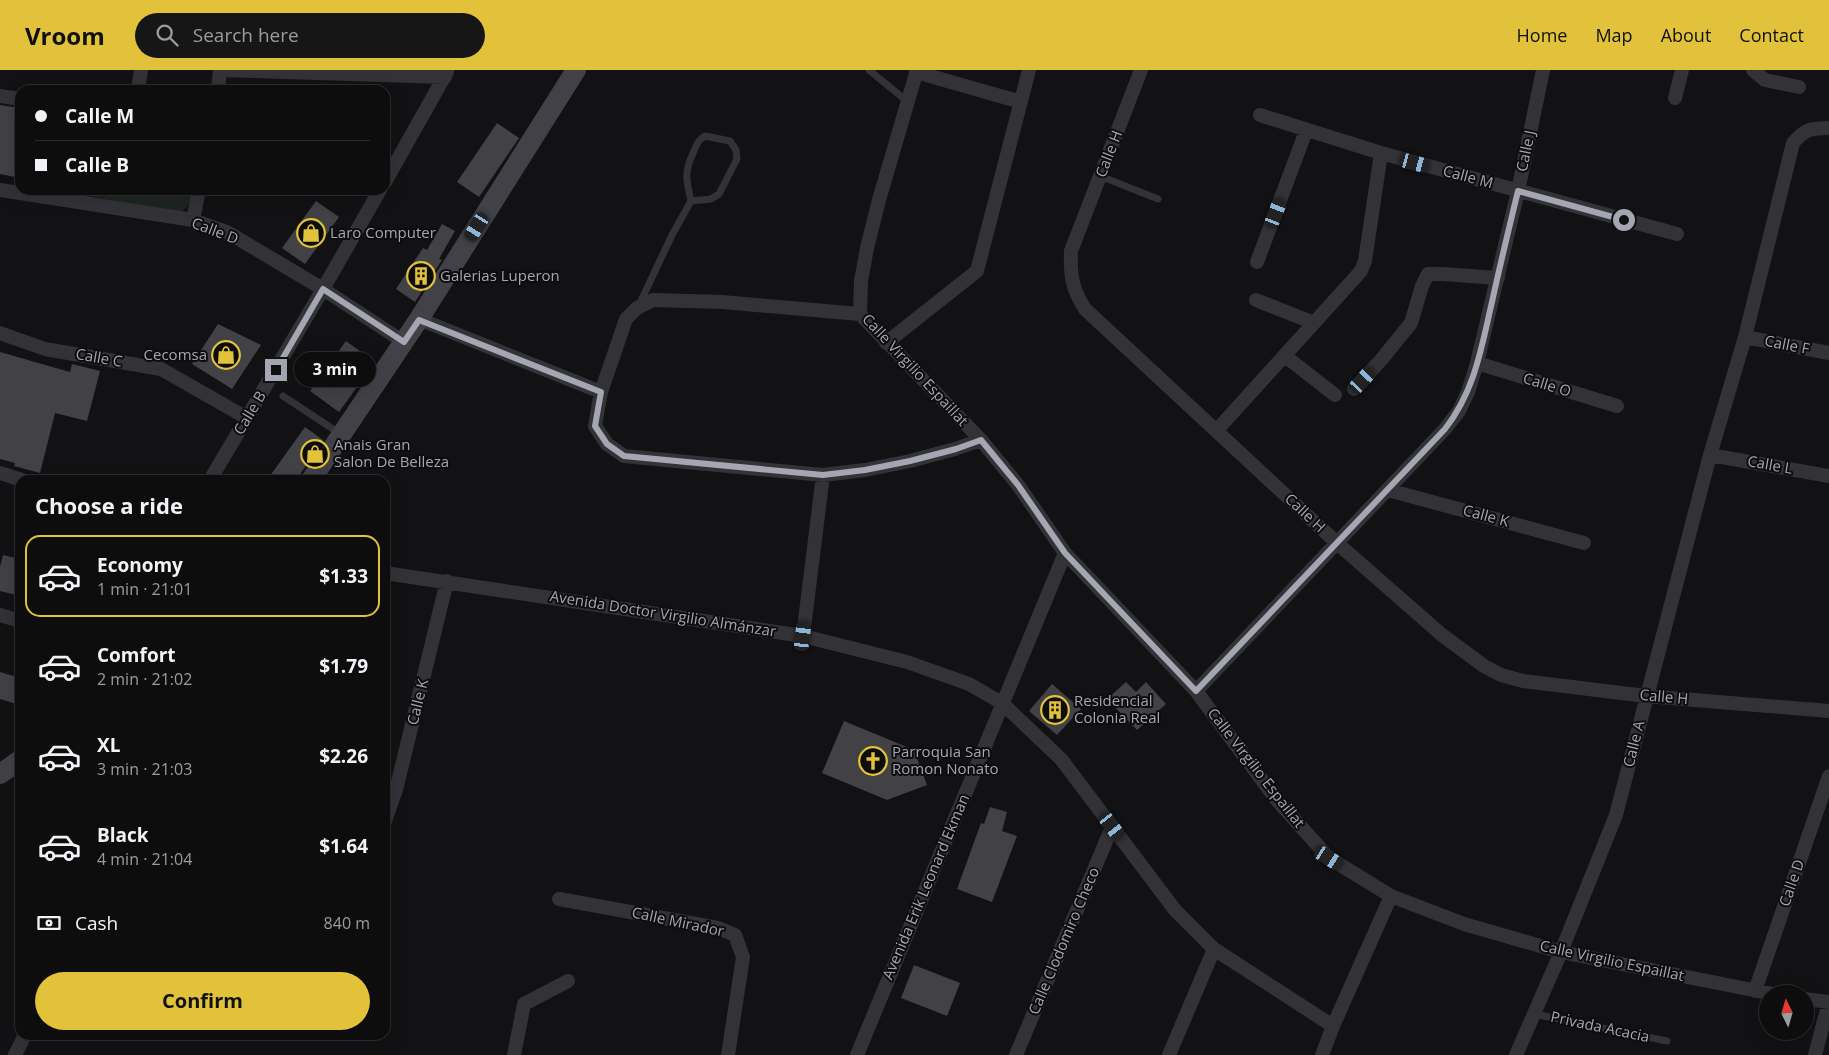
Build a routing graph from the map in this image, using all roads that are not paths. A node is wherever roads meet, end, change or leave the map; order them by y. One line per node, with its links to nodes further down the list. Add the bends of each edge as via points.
1 (141, 70): 13 (street)
2 (220, 70): 11 (street); 14 (street)
3 (576, 70): 43 (main road)
4 (869, 70): 19 (lane)
5 (1029, 70): 20 (street)
6 (1141, 70): 26 (street, Calle H)
7 (1543, 70): 28 (street, Calle J)
8 (1682, 70): 18 (street)
9 (1753, 70): 15 (street, via 1764,80)
10 (917, 71): 19 (street, Calle Virgilio Espaillat); 20 (street)
11 (338, 72): 12 (street)
12 (446, 74): 25 (street)
13 (139, 85)
14 (218, 85)
15 (1799, 88)
16 (0, 96): 17 (street)
17 (15, 98)
18 (1675, 98)
19 (908, 102): 42 (street, Calle Virgilio Espaillat, via 867,248)
20 (1021, 102): 48 (street, via 977,271)
21 (1260, 115): 23 (street, Calle M)
22 (1829, 128): 46 (street, Calle A, via 1812,128 1793,143)
23 (1306, 131): 24 (street, Calle M); 37 (street)
24 (1380, 153): 28 (street, Calle M); 44 (street, via 1365,261 1361,271)
25 (390, 173)
26 (1100, 176): 33 (lane); 58 (street, Calle H, via 1070,251 1075,293 1085,309)
27 (0, 190): 29 (street, Calle D)
28 (1518, 191): 36 (street, Calle M); 38 (street, Calle J)
29 (15, 192)
30 (32, 195): 35 (street, Calle D)
31 (198, 195): 35 (street)
32 (377, 195): 39 (street, Calle B)
33 (1158, 199)
34 (691, 201): 34 (lane, via 711,199 719,194 737,160 736,150 730,141 705,136 699,140 687,166); 41 (lane)
35 (194, 220): 39 (street, Calle D, via 227,232)
36 (1677, 234)
37 (1257, 262)
38 (1498, 278): 51 (street, Calle J); 52 (street, via 1428,274 1411,323)
39 (323, 289): 47 (street, Calle D); 57 (street, Calle B)
40 (1256, 300): 44 (street)
41 (637, 308): 42 (street, via 653,300 722,302); 53 (street, via 626,319)
42 (860, 314): 48 (street, Calle Virgilio Espaillat)
43 (419, 320): 47 (main road); 53 (street)
44 (1314, 323): 50 (street)
45 (0, 334): 57 (street, Calle C, via 45,349 161,369)
46 (1745, 336): 49 (street, Calle F); 61 (street, Calle A)
47 (404, 342): 59 (main road)
48 (886, 343): 60 (street, Calle Virgilio Espaillat)
49 (1829, 352)
50 (1285, 356): 54 (street); 58 (street)
51 (1477, 363): 56 (street, Calle O); 68 (street, Calle J, via 1458,411)
52 (1354, 389)
53 (601, 392): 65 (street, via 595,426 607,444 624,456)
54 (1335, 395)
55 (283, 396): 59 (lane)
56 (1617, 406)
57 (247, 418): 63 (street, Calle B)
58 (1217, 430): 70 (street, Calle H)
59 (342, 434): 64 (main road)
60 (981, 440): 65 (street, via 910,461); 71 (street, Calle Virgilio Espaillat, via 1018,485)
61 (1710, 455): 66 (street, Calle L); 78 (street, Calle A)
62 (0, 474): 67 (street)
63 (213, 475)
64 (314, 475)
65 (823, 475): 76 (street)
66 (1829, 476)
67 (15, 478)
68 (1388, 490): 69 (street, Calle K); 70 (street, Calle J)
69 (1584, 542)
70 (1337, 543): 77 (street, Calle J); 78 (street, Calle H, via 1442,635 1501,675 1523,681)
71 (1065, 553): 77 (street, Calle Virgilio Espaillat); 79 (street, Avenida Erik Leonard Ekman)
72 (390, 574): 73 (street, Avenida Doctor Virgilio Almánzar)
73 (447, 581): 76 (street, Avenida Doctor Virgilio Almánzar); 84 (street, Calle K, via 396,790)
74 (0, 615): 75 (street)
75 (15, 620)
76 (803, 636): 79 (street, Avenida Doctor Virgilio Almánzar, via 908,662 970,684)
77 (1196, 691): 86 (street, Calle Virgilio Espaillat, via 1276,799 1329,858)
78 (1646, 696): 80 (street, Calle H); 89 (street, Calle A, via 1616,815)
79 (1002, 703): 85 (street, Avenida Doctor Virgilio Almánzar, via 1061,759); 102 (street, Avenida Erik Leonard Ekman)
80 (1829, 711)
81 (15, 764): 82 (main road)
82 (0, 774)
83 (1829, 776): 91 (street, Calle D)
84 (390, 802)
85 (1112, 826): 88 (street, Avenida Doctor Virgilio Almánzar, via 1175,910); 103 (street, Calle Clodomiro Checo)
86 (1391, 896): 89 (street, Calle Virgilio Espaillat, via 1464,924); 96 (street)
87 (559, 899): 101 (street, Calle Mirador, via 718,928 735,935 742,957)
88 (1214, 949): 96 (street, Avenida Doctor Virgilio Almánzar); 104 (street)
89 (1561, 952): 91 (street, Calle Virgilio Espaillat); 95 (street, Calle A)
90 (568, 981): 100 (street, via 524,1004)
91 (1755, 991): 92 (street, Calle Virgilio Espaillat)
92 (1759, 992)
93 (1814, 1000): 94 (street)
94 (1829, 1002): 107 (street)
95 (1534, 1014): 98 (lane, Privada Acacia); 106 (street, Calle A)
96 (1333, 1026): 105 (street)
97 (23, 1040): 99 (street)
98 (1667, 1041)
99 (16, 1055)
100 (514, 1055)
101 (728, 1055)
102 (857, 1055)
103 (1016, 1055)
104 (1169, 1055)
105 (1322, 1055)
106 (1516, 1055)
107 (1815, 1055)

